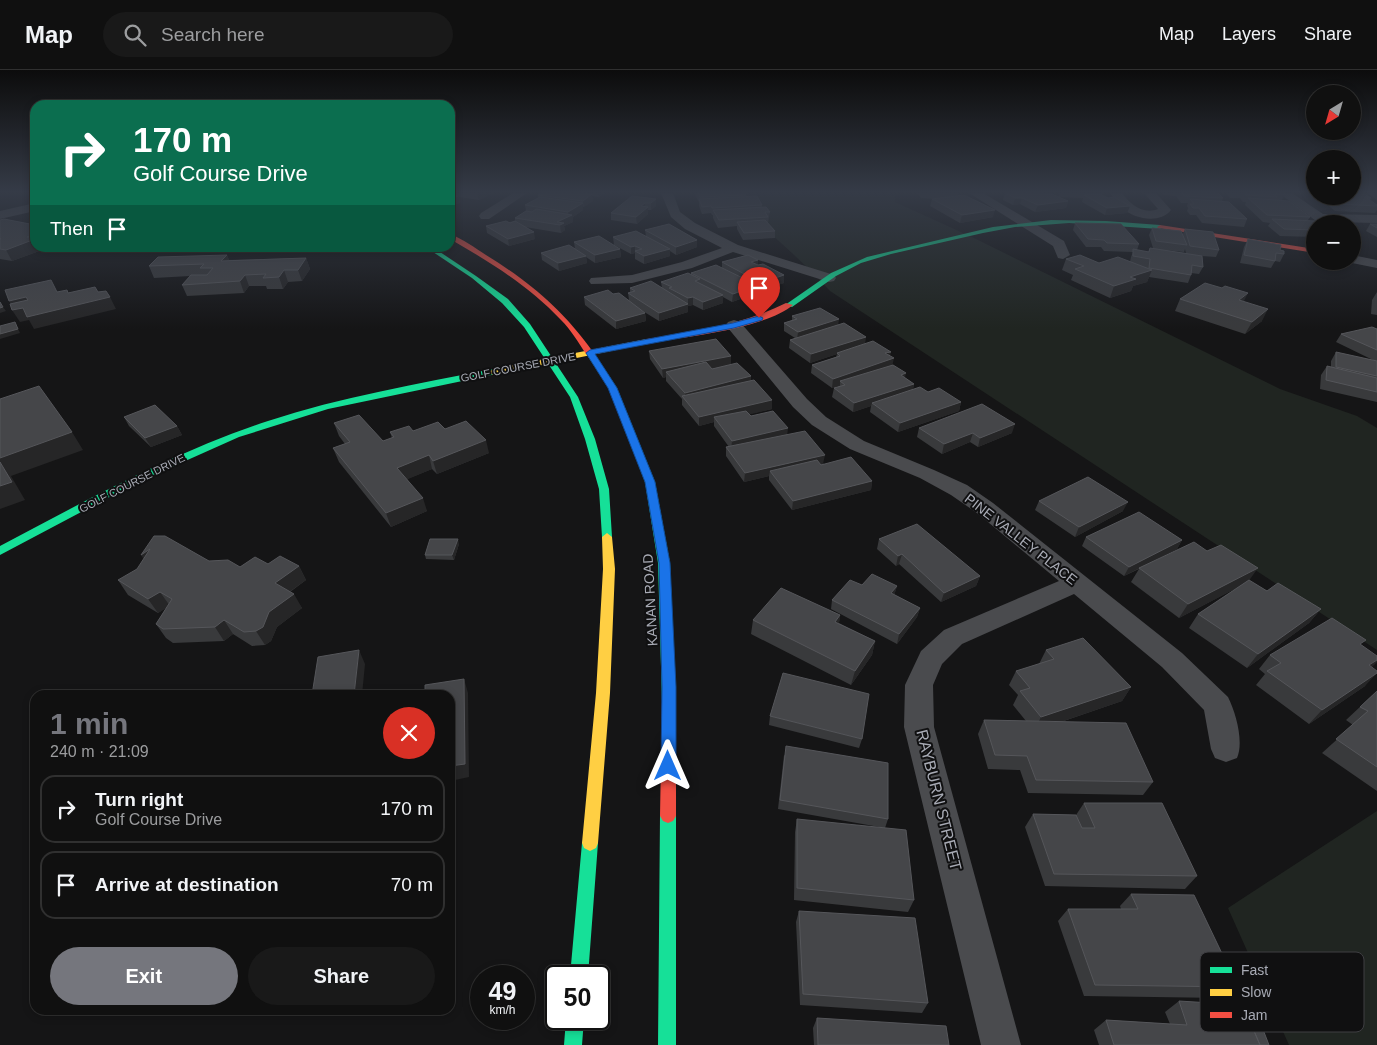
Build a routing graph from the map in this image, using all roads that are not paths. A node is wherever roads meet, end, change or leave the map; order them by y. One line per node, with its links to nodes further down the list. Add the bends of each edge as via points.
1 (714, 238): 6 (street)
2 (945, 238): 12 (main road, GOLF COURSE DRIVE, via 855,263)
3 (1050, 238): 9 (street, via 1059,244)
4 (1244, 238): 7 (main road, GOLF COURSE DRIVE)
5 (455, 239): 15 (main road, KANAN ROAD, via 501,266 533,290 562,316)
6 (733, 248): 12 (street); 13 (street, via 632,279)
7 (1306, 249)
8 (436, 252): 16 (main road, via 505,301 527,326)
9 (1063, 255)
10 (1361, 261): 11 (street)
11 (1377, 264)
12 (829, 278): 14 (main road, GOLF COURSE DRIVE, via 786,306)
13 (596, 282)
14 (734, 325): 15 (main road, GOLF COURSE DRIVE); 18 (street, PINE VALLEY PLACE, via 819,421 857,446 958,490)
15 (590, 353): 16 (main road, GOLF COURSE DRIVE); 23 (main road, KANAN ROAD, via 612,388 650,482 664,563 669,687)
16 (549, 360): 17 (main road, GOLF COURSE DRIVE, via 352,400 269,423 169,463); 20 (main road, via 574,397 590,439 604,489 609,569 603,693)
17 (0, 551)
18 (1077, 583): 19 (street, PINE VALLEY PLACE, via 1172,660 1218,705); 24 (street, RAYBURN STREET, via 952,637 931,658 919,685 919,727)
19 (1226, 749)
20 (580, 965)
21 (574, 1030): 22 (main road)
22 (573, 1045)
23 (667, 1045)
24 (1001, 1045)

